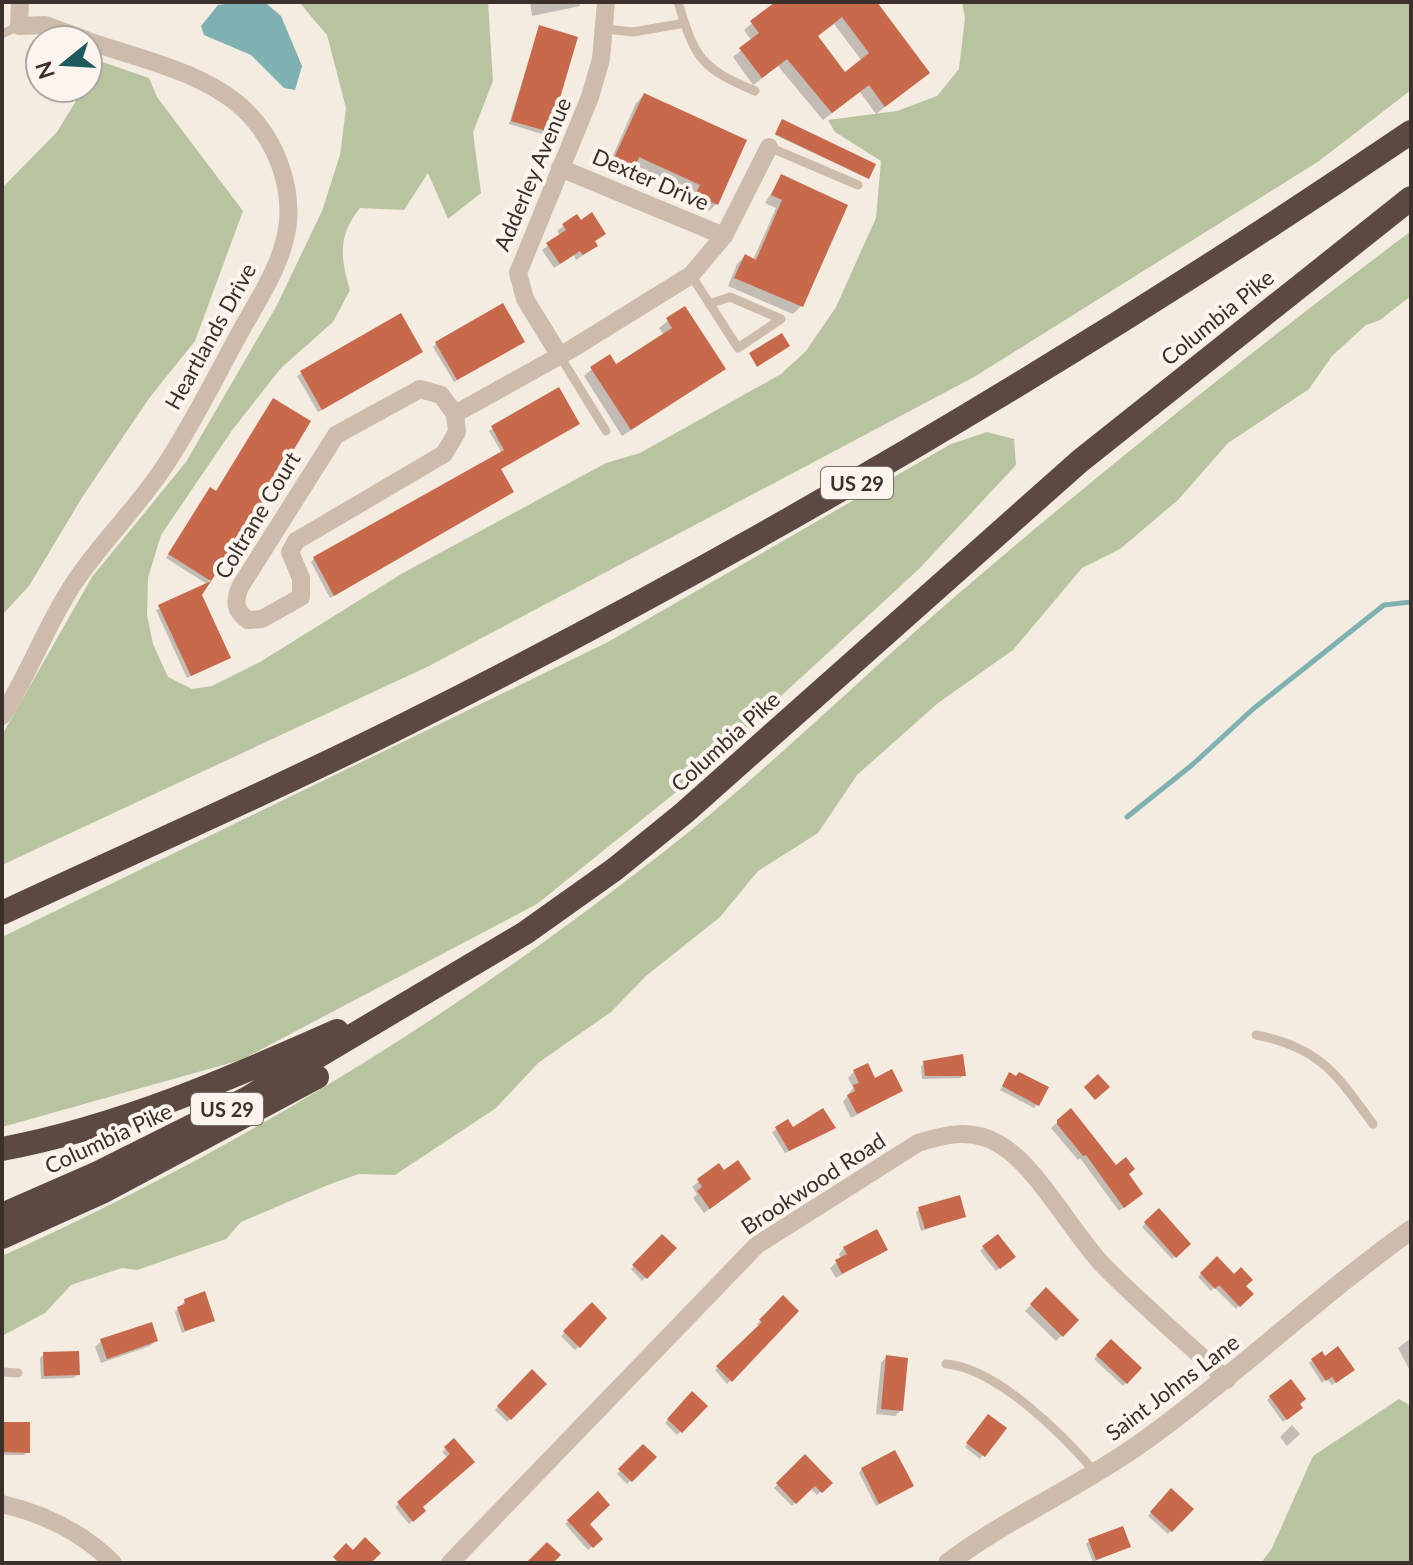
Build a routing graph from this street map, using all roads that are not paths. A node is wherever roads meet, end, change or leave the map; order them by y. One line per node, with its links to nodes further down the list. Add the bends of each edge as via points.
1 (20, 2): 5 (street)
2 (606, 2): 7 (street, Adderley Avenue)
3 (678, 2): 4 (lane)
4 (685, 23): 7 (lane, via 633,32); 10 (lane, via 706,66)
5 (19, 26): 6 (street, Heartlands Drive); 8 (lane)
6 (24, 26)
7 (606, 29): 13 (street, Adderley Avenue, via 590,97)
8 (2, 34)
9 (104, 46): 24 (street, Heartlands Drive, via 207,84 254,119 281,167 288,223 271,277 183,435 71,587)
10 (755, 91)
11 (1411, 132): 25 (highway, Columbia Pike / US 29, via 1182,285 830,498 406,724)
12 (769, 147): 14 (lane); 16 (street)
13 (560, 168): 16 (street, Dexter Drive); 19 (street, Adderley Avenue, via 518,273 525,299)
14 (858, 185)
15 (1411, 198): 28 (highway, Columbia Pike / US 29, via 1080,461 684,813)
16 (724, 236): 17 (street)
17 (691, 275): 18 (lane); 19 (street)
18 (709, 304): 18 (lane, via 738,348 781,319 730,297)
19 (560, 356): 20 (street); 21 (lane)
20 (455, 414): 22 (street, Coltrane Court, via 441,395 420,389 347,428 323,454); 23 (street, via 457,432 444,454 307,534)
21 (606, 431)
22 (269, 538): 23 (street); 23 (street, Coltrane Court, via 236,597 248,620 262,619 301,597 301,578)
23 (290, 552)
24 (2, 716)
25 (109, 863): 26 (highway); 27 (highway, Columbia Pike / US 29)
26 (2, 900)
27 (2, 913)
28 (525, 933): 29 (highway, Columbia Pike / US 29); 35 (highway, via 447,993 267,1106)
29 (442, 985): 32 (highway, via 158,1106); 33 (highway, Columbia Pike / US 29, via 246,1099)
30 (1256, 1035): 31 (lane, via 1298,1045 1317,1058)
31 (1373, 1124)
32 (2, 1149)
33 (2, 1215)
34 (1410, 1233): 39 (street, Saint Johns Lane, via 1346,1278)
35 (2, 1237)
36 (946, 1364): 40 (lane, via 958,1365 1014,1396 1063,1435)
37 (2, 1372): 38 (lane)
38 (18, 1373)
39 (1227, 1380): 40 (street, Saint Johns Lane); 44 (street, Brookwood Road, via 1101,1263 1019,1159 982,1136 940,1136 918,1143 757,1245)
40 (1095, 1472): 42 (street, Saint Johns Lane)
41 (2, 1504): 43 (street, via 55,1520)
42 (955, 1561)
43 (113, 1563)
44 (450, 1563)

